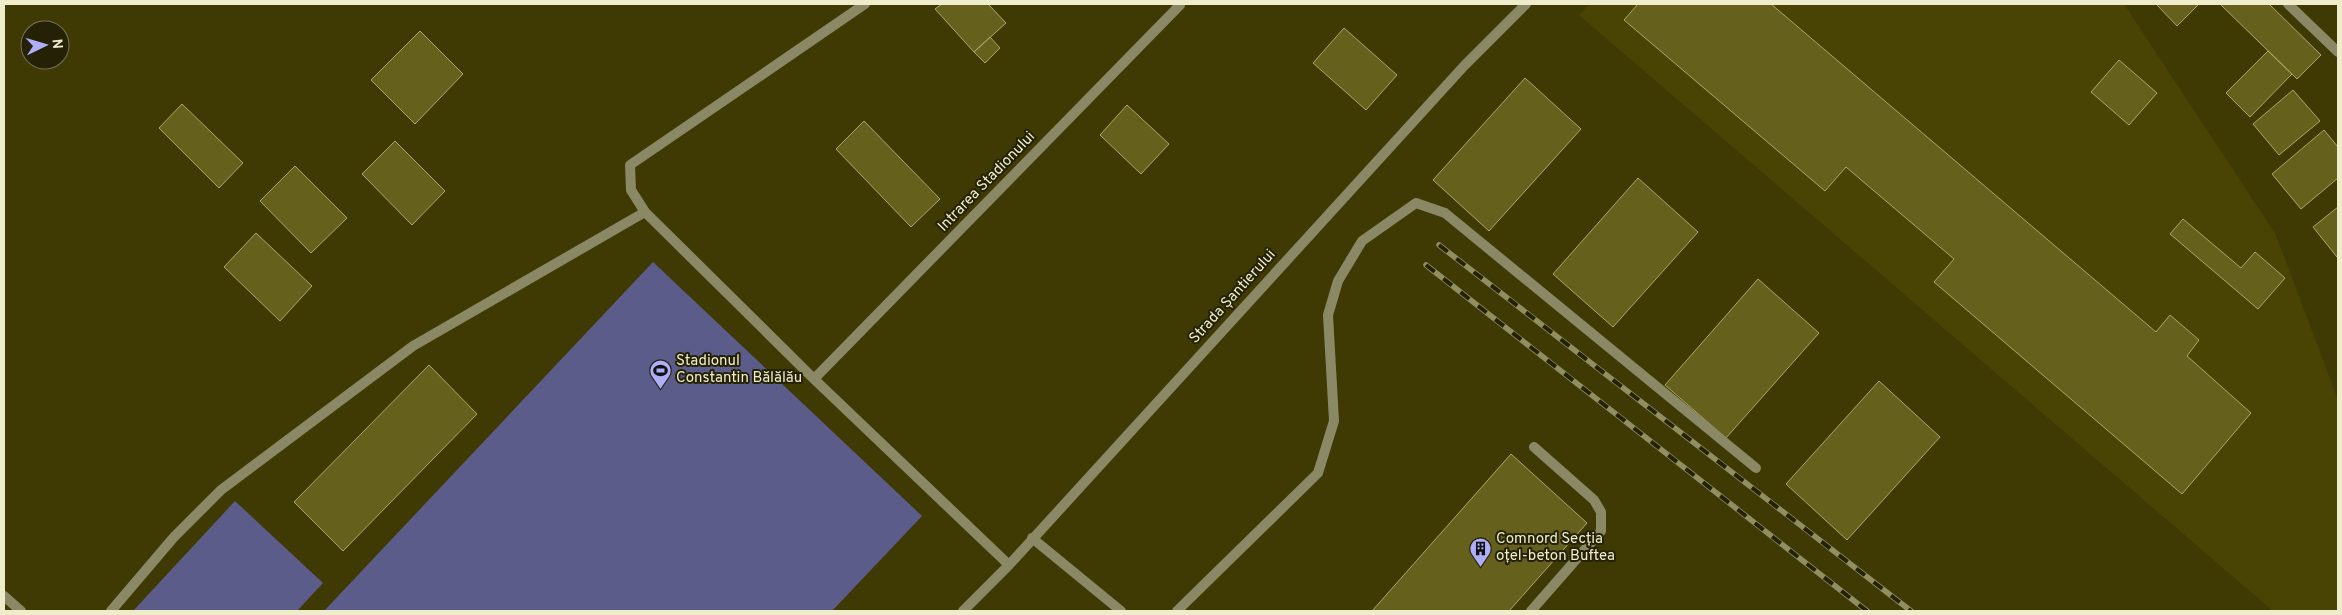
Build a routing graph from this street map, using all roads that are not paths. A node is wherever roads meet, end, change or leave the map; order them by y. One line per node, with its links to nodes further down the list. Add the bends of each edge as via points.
1 (865, 4): 6 (street, via 630,165 631,190)
2 (1526, 4): 10 (street, Strada Șantierului, via 1464,66)
3 (2288, 4): 5 (street)
4 (1180, 5): 7 (street, Intrarea Stadionului)
5 (2338, 52)
6 (645, 212): 7 (street); 14 (street, via 413,346 221,490 174,537)
7 (814, 379): 11 (street)
8 (1534, 447): 18 (street, via 1594,500 1600,512 1601,531)
9 (1756, 468): 17 (street, via 1445,214 1416,203 1362,241 1338,281 1328,315 1334,421 1318,473)
10 (1032, 538): 11 (street, Strada Șantierului); 16 (street)
11 (1009, 564): 15 (street, Strada Șantierului)
12 (4, 596): 13 (street)
13 (21, 611)
14 (111, 611)
15 (963, 611)
16 (1121, 611)
17 (1177, 611)
18 (1530, 611)

